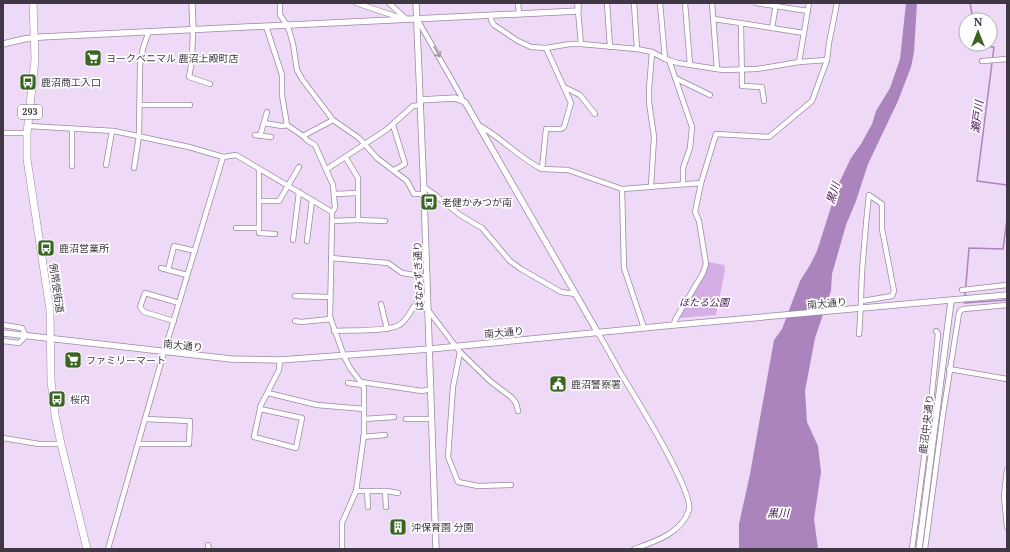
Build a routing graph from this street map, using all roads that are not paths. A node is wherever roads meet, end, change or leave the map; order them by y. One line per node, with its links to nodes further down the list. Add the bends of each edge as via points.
1 (33, 3): 32 (highway, 例幣使街道 / 293)
2 (192, 3): 29 (street)
3 (280, 3): 26 (street, via 280,16)
4 (356, 3): 22 (street)
5 (389, 3): 22 (street)
6 (416, 3): 23 (street, はなみずき通り)
7 (518, 3): 20 (street)
8 (578, 3): 18 (street)
9 (607, 3): 35 (street)
10 (634, 3): 37 (street)
11 (660, 3): 41 (street)
12 (685, 3): 46 (street)
13 (712, 3): 24 (street)
14 (756, 3): 17 (street)
15 (809, 3): 19 (street)
16 (837, 3): 42 (street)
17 (776, 4): 19 (street); 28 (street)
18 (578, 11): 20 (street); 34 (street)
19 (808, 11): 31 (street)
20 (519, 14): 21 (street)
21 (491, 15): 23 (street); 36 (street, via 494,25 518,41)
22 (406, 19): 23 (street); 26 (street)
23 (417, 19): 53 (street, one-way to 53); 55 (street, はなみずき通り)
24 (714, 19): 25 (street); 47 (street)
25 (741, 24): 28 (street); 48 (street)
26 (287, 25): 27 (street); 60 (street, via 297,70)
27 (266, 26): 29 (street); 62 (street, via 282,75)
28 (772, 28): 31 (street)
29 (193, 29): 30 (street); 40 (street)
30 (149, 32): 32 (street); 56 (street, via 140,65)
31 (804, 33): 45 (street)
32 (35, 38): 33 (street); 66 (highway, 例幣使街道 / 293)
33 (3, 44)
34 (581, 44): 35 (street); 36 (street)
35 (610, 47): 37 (street)
36 (546, 48): 51 (street)
37 (637, 49): 38 (street)
38 (652, 52): 41 (street); 86 (street, via 649,89 654,137)
39 (207, 59): 40 (street)
40 (192, 60): 50 (street, via 189,77)
41 (667, 60): 46 (street); 49 (street)
42 (827, 60): 45 (street); 83 (street, via 812,101 768,137 716,134)
43 (1007, 60): 44 (street)
44 (982, 61)
45 (799, 62): 48 (street)
46 (690, 64): 47 (street)
47 (717, 69): 48 (street)
48 (742, 70): 54 (street, via 742,86 762,87)
49 (675, 78): 52 (street); 84 (street, via 692,127 690,148 683,168)
50 (210, 84)
51 (564, 87): 59 (street, via 580,95); 81 (street, via 570,103 564,126 561,129 546,129)
52 (710, 95)
53 (462, 100): 55 (street, via 455,98); 64 (street)
54 (764, 101)
55 (421, 102): 63 (street); 87 (street, はなみずき通り)
56 (140, 105): 57 (street); 69 (street)
57 (190, 105)
58 (267, 112): 61 (street)
59 (595, 114)
60 (332, 120): 70 (street); 72 (street)
61 (264, 123): 62 (street); 71 (street, via 257,135)
62 (287, 125): 70 (street)
63 (393, 125): 72 (street); 82 (street, via 405,164)
64 (480, 126): 81 (street, via 529,163); 112 (street)
65 (72, 129): 66 (street); 67 (street); 76 (street)
66 (28, 130): 68 (street); 137 (highway, 例幣使街道 / 293, via 27,159 49,299)
67 (112, 131): 69 (street); 75 (street)
68 (3, 133)
69 (139, 136): 73 (street); 78 (street)
70 (304, 136): 80 (street, via 315,145)
71 (271, 137)
72 (365, 145): 74 (street); 82 (street)
73 (223, 157): 79 (street, via 236,155); 104 (street)
74 (346, 158): 80 (street); 91 (street, via 358,178)
75 (106, 165)
76 (72, 166)
77 (299, 167): 85 (street)
78 (134, 168)
79 (260, 169): 85 (street); 100 (street)
80 (327, 169): 90 (street)
81 (542, 169): 88 (street, via 568,170)
82 (394, 170): 92 (street, via 407,181 414,194)
83 (701, 183): 84 (street); 128 (street, via 695,212 700,221 706,264)
84 (683, 184): 86 (street)
85 (288, 186): 89 (street); 94 (street, via 279,201)
86 (651, 186): 88 (street)
87 (424, 187): 92 (street, はなみずき通り); 112 (street, via 460,215 482,228 510,261 521,269 561,292)
88 (622, 189): 129 (street, via 624,268)
89 (299, 192): 93 (street); 102 (street)
90 (334, 194): 91 (street); 95 (street, via 335,208)
91 (358, 194): 96 (street)
92 (424, 194): 109 (street, はなみずき通り)
93 (312, 200): 95 (street); 103 (street)
94 (262, 201)
95 (332, 212): 97 (street)
96 (358, 220): 97 (street); 98 (street)
97 (332, 221): 105 (street)
98 (385, 221)
99 (236, 228): 100 (street)
100 (259, 228): 101 (street, via 259,233)
101 (275, 234)
102 (293, 240)
103 (307, 241)
104 (195, 251): 107 (street, via 174,246); 108 (street)
105 (331, 258): 109 (street, via 388,263 402,273); 115 (street)
106 (160, 268): 107 (street)
107 (168, 270): 108 (street)
108 (188, 275): 119 (street)
109 (427, 277): 116 (street, はなみずき通り)
110 (1007, 285): 111 (street)
111 (962, 290)
112 (576, 294): 134 (street)
113 (1007, 295): 118 (street, 南大通り)
114 (295, 296): 115 (street)
115 (330, 297): 124 (street)
116 (428, 298): 123 (street, はなみずき通り); 130 (street, via 421,300 400,325)
117 (862, 301): 117 (street, via 862,273 869,195 882,204 882,229 894,291 892,296); 122 (street)
118 (951, 301): 122 (street, 南大通り); 140 (street, 鹿沼中央通り)
119 (179, 303): 125 (street); 125 (street, via 145,293 140,307 144,312)
120 (381, 304): 130 (street)
121 (1007, 305): 141 (street, via 961,310)
122 (860, 309): 128 (street, 南大通り); 135 (street)
123 (428, 310): 142 (street); 143 (street, はなみずき通り)
124 (331, 319): 126 (street); 131 (street)
125 (174, 321): 144 (street)
126 (296, 321)
127 (4, 325): 136 (street, via 22,328)
128 (674, 325): 129 (street, 南大通り)
129 (644, 328): 134 (street, 南大通り)
130 (387, 329): 131 (street)
131 (334, 331): 146 (street)
132 (936, 331): 139 (street)
133 (3, 333): 136 (street, 南大通り)
134 (598, 333): 142 (street, 南大通り); 183 (street, via 680,478 690,506 686,517 665,537)
135 (859, 334)
136 (26, 336): 137 (street, 南大通り); 138 (street, via 19,343)
137 (52, 338): 144 (street, 南大通り); 168 (highway, 例幣使街道 / 293, via 53,398)
138 (3, 341)
139 (937, 341): 140 (street); 157 (street)
140 (946, 342): 141 (street); 158 (street, 鹿沼中央通り)
141 (954, 343): 148 (street)
142 (455, 346): 143 (street, 南大通り); 145 (street)
143 (430, 349): 146 (street, 南大通り); 152 (street, はなみずき通り)
144 (164, 352): 147 (street, 南大通り, via 231,359); 161 (street)
145 (460, 352): 156 (street, via 511,397); 171 (street, via 453,387 448,457 458,482 478,486)
146 (344, 356): 147 (street, 南大通り); 151 (street)
147 (280, 360): 153 (street, via 279,370)
148 (950, 369): 149 (street); 159 (street)
149 (1007, 379)
150 (348, 383): 151 (street)
151 (362, 383): 152 (street); 155 (street)
152 (431, 390): 164 (street, はなみずき通り)
153 (268, 393): 154 (street); 155 (street, via 317,405)
154 (260, 409): 154 (street, via 254,437 296,448 302,418)
155 (364, 409): 162 (street)
156 (518, 410)
157 (930, 412): 158 (street); 184 (street)
158 (936, 413): 159 (street); 185 (street, 鹿沼中央通り)
159 (943, 414): 186 (street)
160 (394, 417): 162 (street)
161 (145, 419): 169 (street); 169 (street, via 190,421 189,444)
162 (364, 419): 166 (street)
163 (406, 419): 164 (street)
164 (432, 419): 182 (street, はなみずき通り)
165 (385, 435): 166 (street)
166 (363, 436): 172 (street)
167 (3, 438): 168 (street, via 39,444)
168 (61, 444): 179 (highway, 例幣使街道 / 293)
169 (138, 444): 180 (street)
170 (1007, 470): 178 (street, via 1004,496)
171 (511, 485)
172 (356, 491): 173 (street); 181 (street, via 342,523)
173 (367, 491): 174 (street); 176 (street)
174 (385, 491): 175 (street); 177 (street)
175 (398, 493)
176 (368, 507)
177 (386, 507)
178 (1007, 527)
179 (87, 549)
180 (108, 549)
181 (342, 549)
182 (436, 549)
183 (634, 549)
184 (912, 549)
185 (919, 549)
186 (925, 549)

